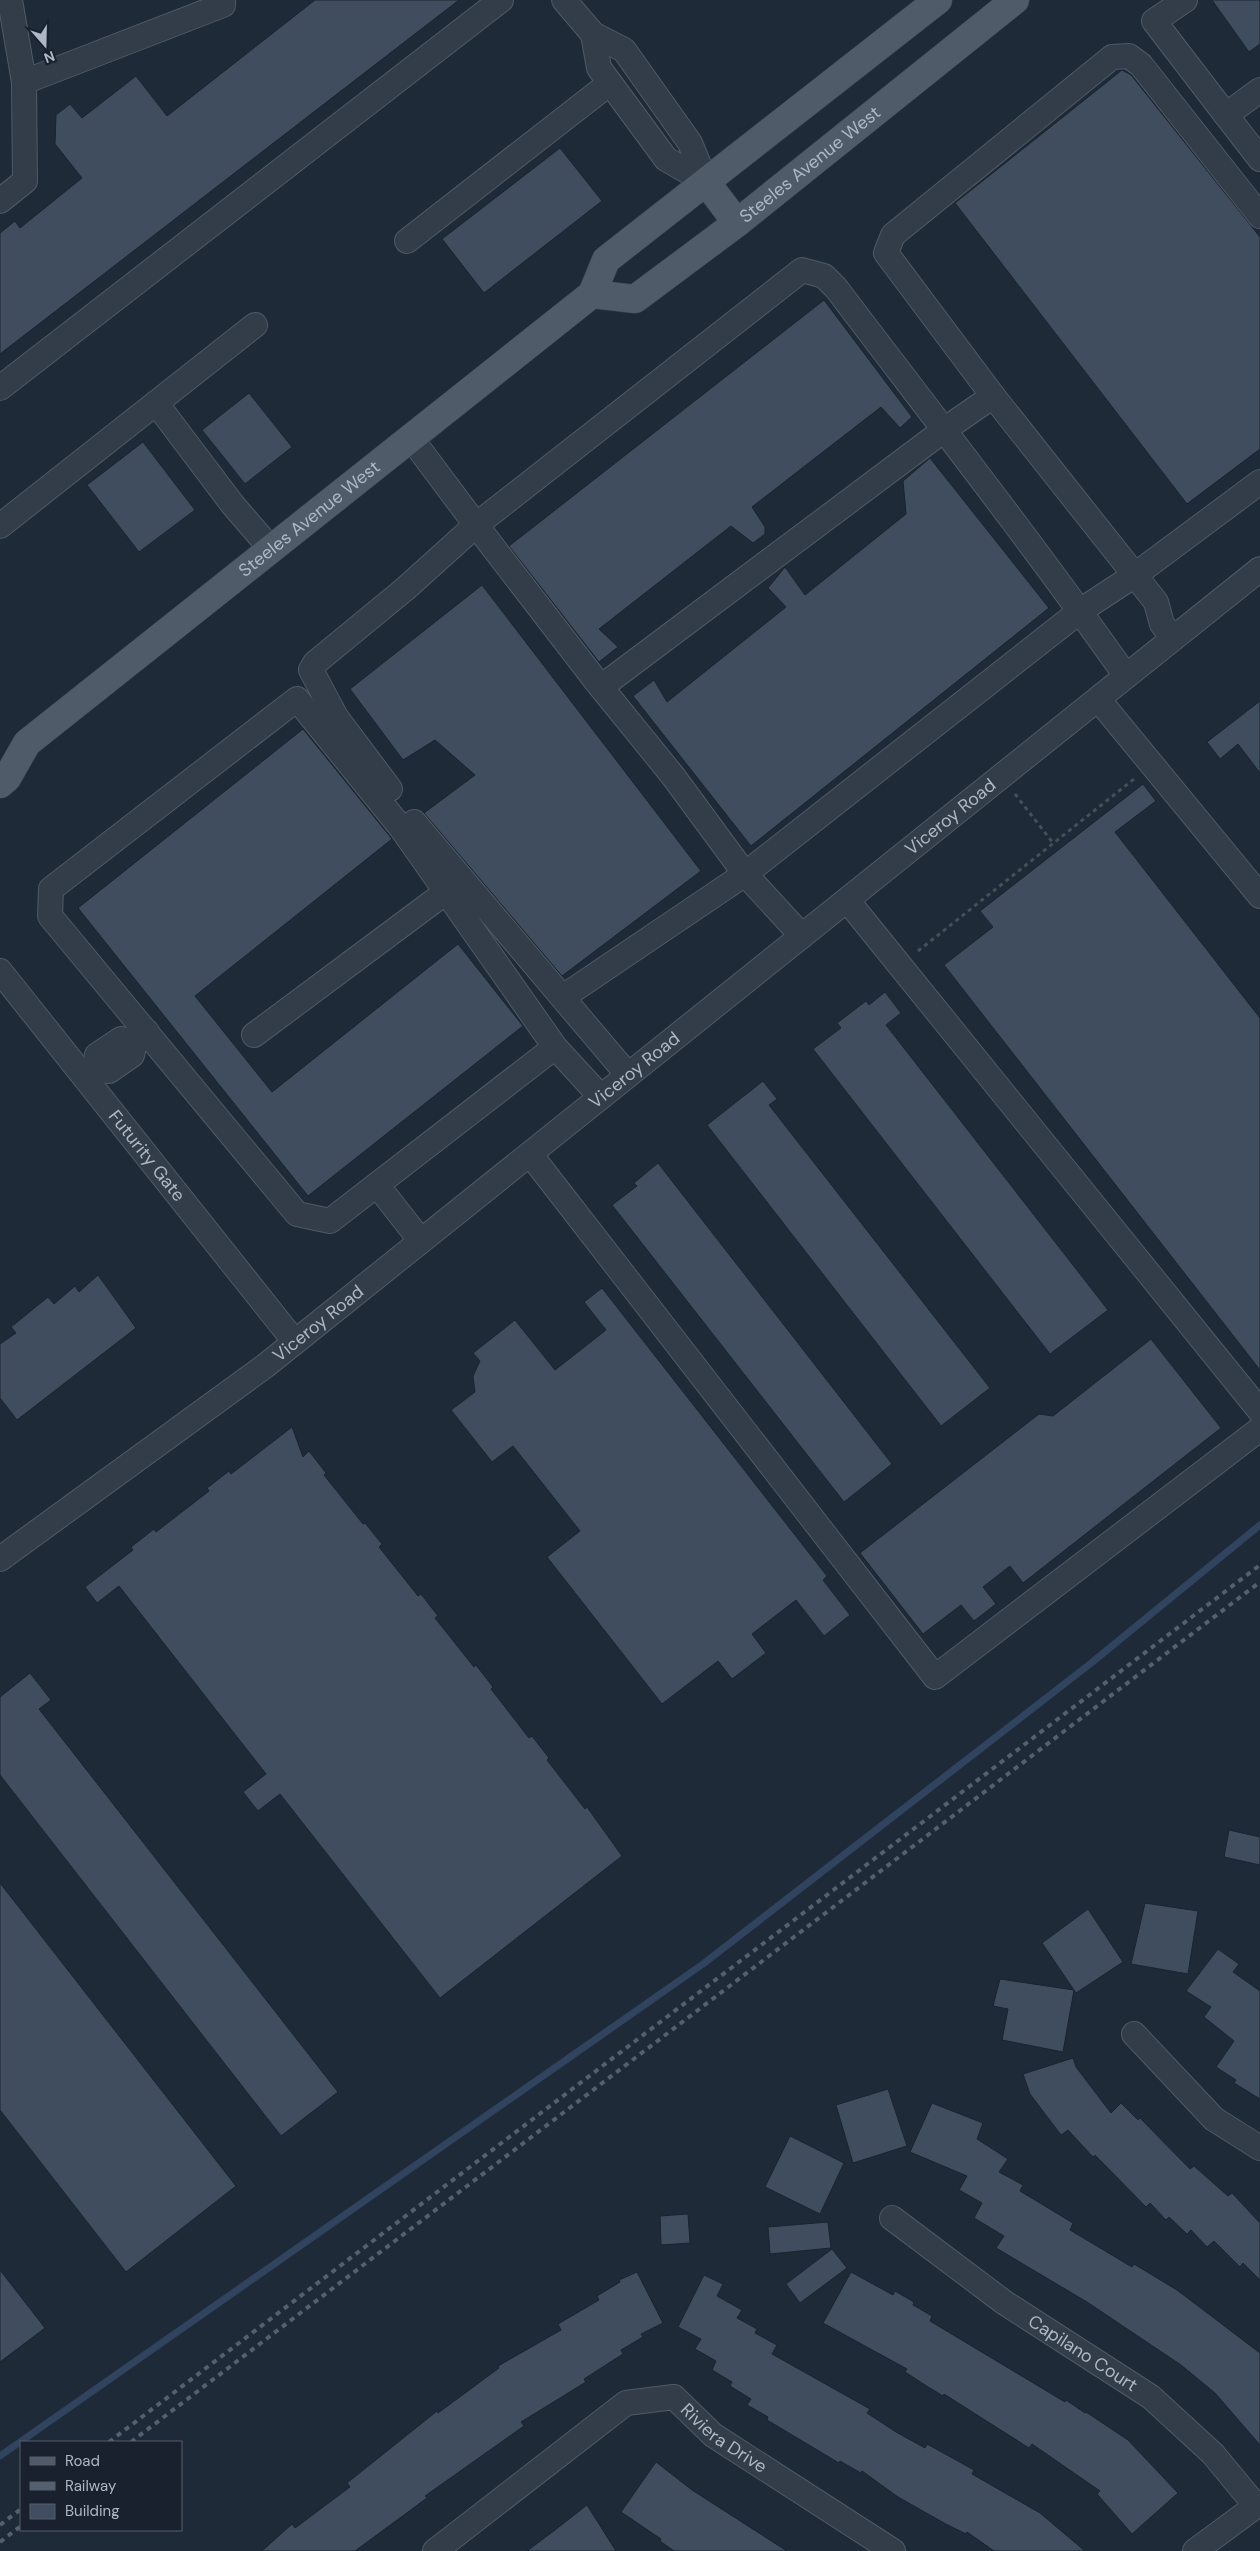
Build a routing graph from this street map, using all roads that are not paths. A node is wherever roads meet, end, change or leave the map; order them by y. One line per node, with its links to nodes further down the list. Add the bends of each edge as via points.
1 (10, 0): 9 (street)
2 (501, 0): 21 (street)
3 (564, 0): 8 (street)
4 (938, 0): 14 (main road, Steeles Avenue West)
5 (1015, 0): 17 (main road, Steeles Avenue West)
6 (1185, 0): 12 (street, via 1154,22)
7 (223, 2): 9 (street)
8 (593, 34): 10 (street, via 599,68); 14 (street, via 624,50 690,143)
9 (24, 82): 15 (street, via 25,181)
10 (610, 83): 14 (street, via 666,159); 18 (street)
11 (1260, 90): 12 (street)
12 (1226, 115): 13 (street)
13 (1260, 159)
14 (706, 182): 17 (main road); 19 (main road, Steeles Avenue West, via 606,260)
15 (0, 201)
16 (1260, 216): 22 (street, via 1141,65 1129,56 1112,57 893,235 886,253)
17 (737, 223): 19 (main road, Steeles Avenue West, via 635,299)
18 (407, 241)
19 (592, 294): 25 (main road, Steeles Avenue West)
20 (255, 325): 23 (street)
21 (0, 388)
22 (993, 396): 24 (street); 30 (street)
23 (156, 403): 28 (street); 29 (street, via 233,505)
24 (944, 430): 27 (street, via 836,288 824,276 802,270); 32 (street); 35 (street)
25 (411, 438): 27 (street); 29 (main road, Steeles Avenue West)
26 (1260, 482): 30 (street)
27 (476, 525): 35 (street); 46 (street, via 315,663 311,670 336,717 416,825)
28 (0, 526)
29 (271, 549): 37 (main road, Steeles Avenue West)
30 (1135, 575): 32 (street); 33 (street, via 1156,602 1162,624)
31 (1256, 581): 33 (street, Viceroy Road)
32 (1080, 611): 34 (street); 40 (street)
33 (1173, 638): 34 (street, Viceroy Road)
34 (1126, 676): 36 (street, Viceroy Road)
35 (601, 687): 40 (street, via 673,776)
36 (1098, 699): 42 (street); 43 (street, Viceroy Road)
37 (27, 743): 38 (main road); 39 (main road, Steeles Avenue West, via 7,778)
38 (0, 745)
39 (0, 784)
40 (745, 874): 44 (street); 46 (street)
41 (446, 892): 47 (street); 48 (street, via 402,829 296,699 51,888 50,916); 49 (street)
42 (1260, 896)
43 (847, 900): 44 (street, Viceroy Road); 57 (street)
44 (802, 936): 51 (street, Viceroy Road)
45 (0, 971): 50 (street, Futurity Gate)
46 (563, 997): 51 (street)
47 (254, 1035)
48 (141, 1037): 50 (street, via 132,1055 117,1066 109,1071); 54 (street, via 298,1214 330,1221)
49 (555, 1047): 52 (street); 54 (street)
50 (90, 1073): 56 (street, Futurity Gate)
51 (628, 1075): 52 (street, Viceroy Road)
52 (601, 1097): 53 (street, Viceroy Road)
53 (530, 1154): 55 (street, Viceroy Road); 58 (street, via 935,1677)
54 (377, 1185): 55 (street)
55 (421, 1241): 56 (street, Viceroy Road)
56 (295, 1342): 59 (street, Viceroy Road)
57 (1260, 1411)
58 (1260, 1429)
59 (0, 1559)
60 (1134, 2034): 61 (street, via 1214,2119)
61 (1260, 2148)
62 (892, 2218): 63 (street, Capilano Court, via 1005,2303 1151,2397 1213,2454)
63 (1258, 2505): 66 (street)
64 (435, 2551): 65 (street, Riviera Drive, via 626,2403 674,2397 713,2435)
65 (894, 2551)
66 (1196, 2551)

